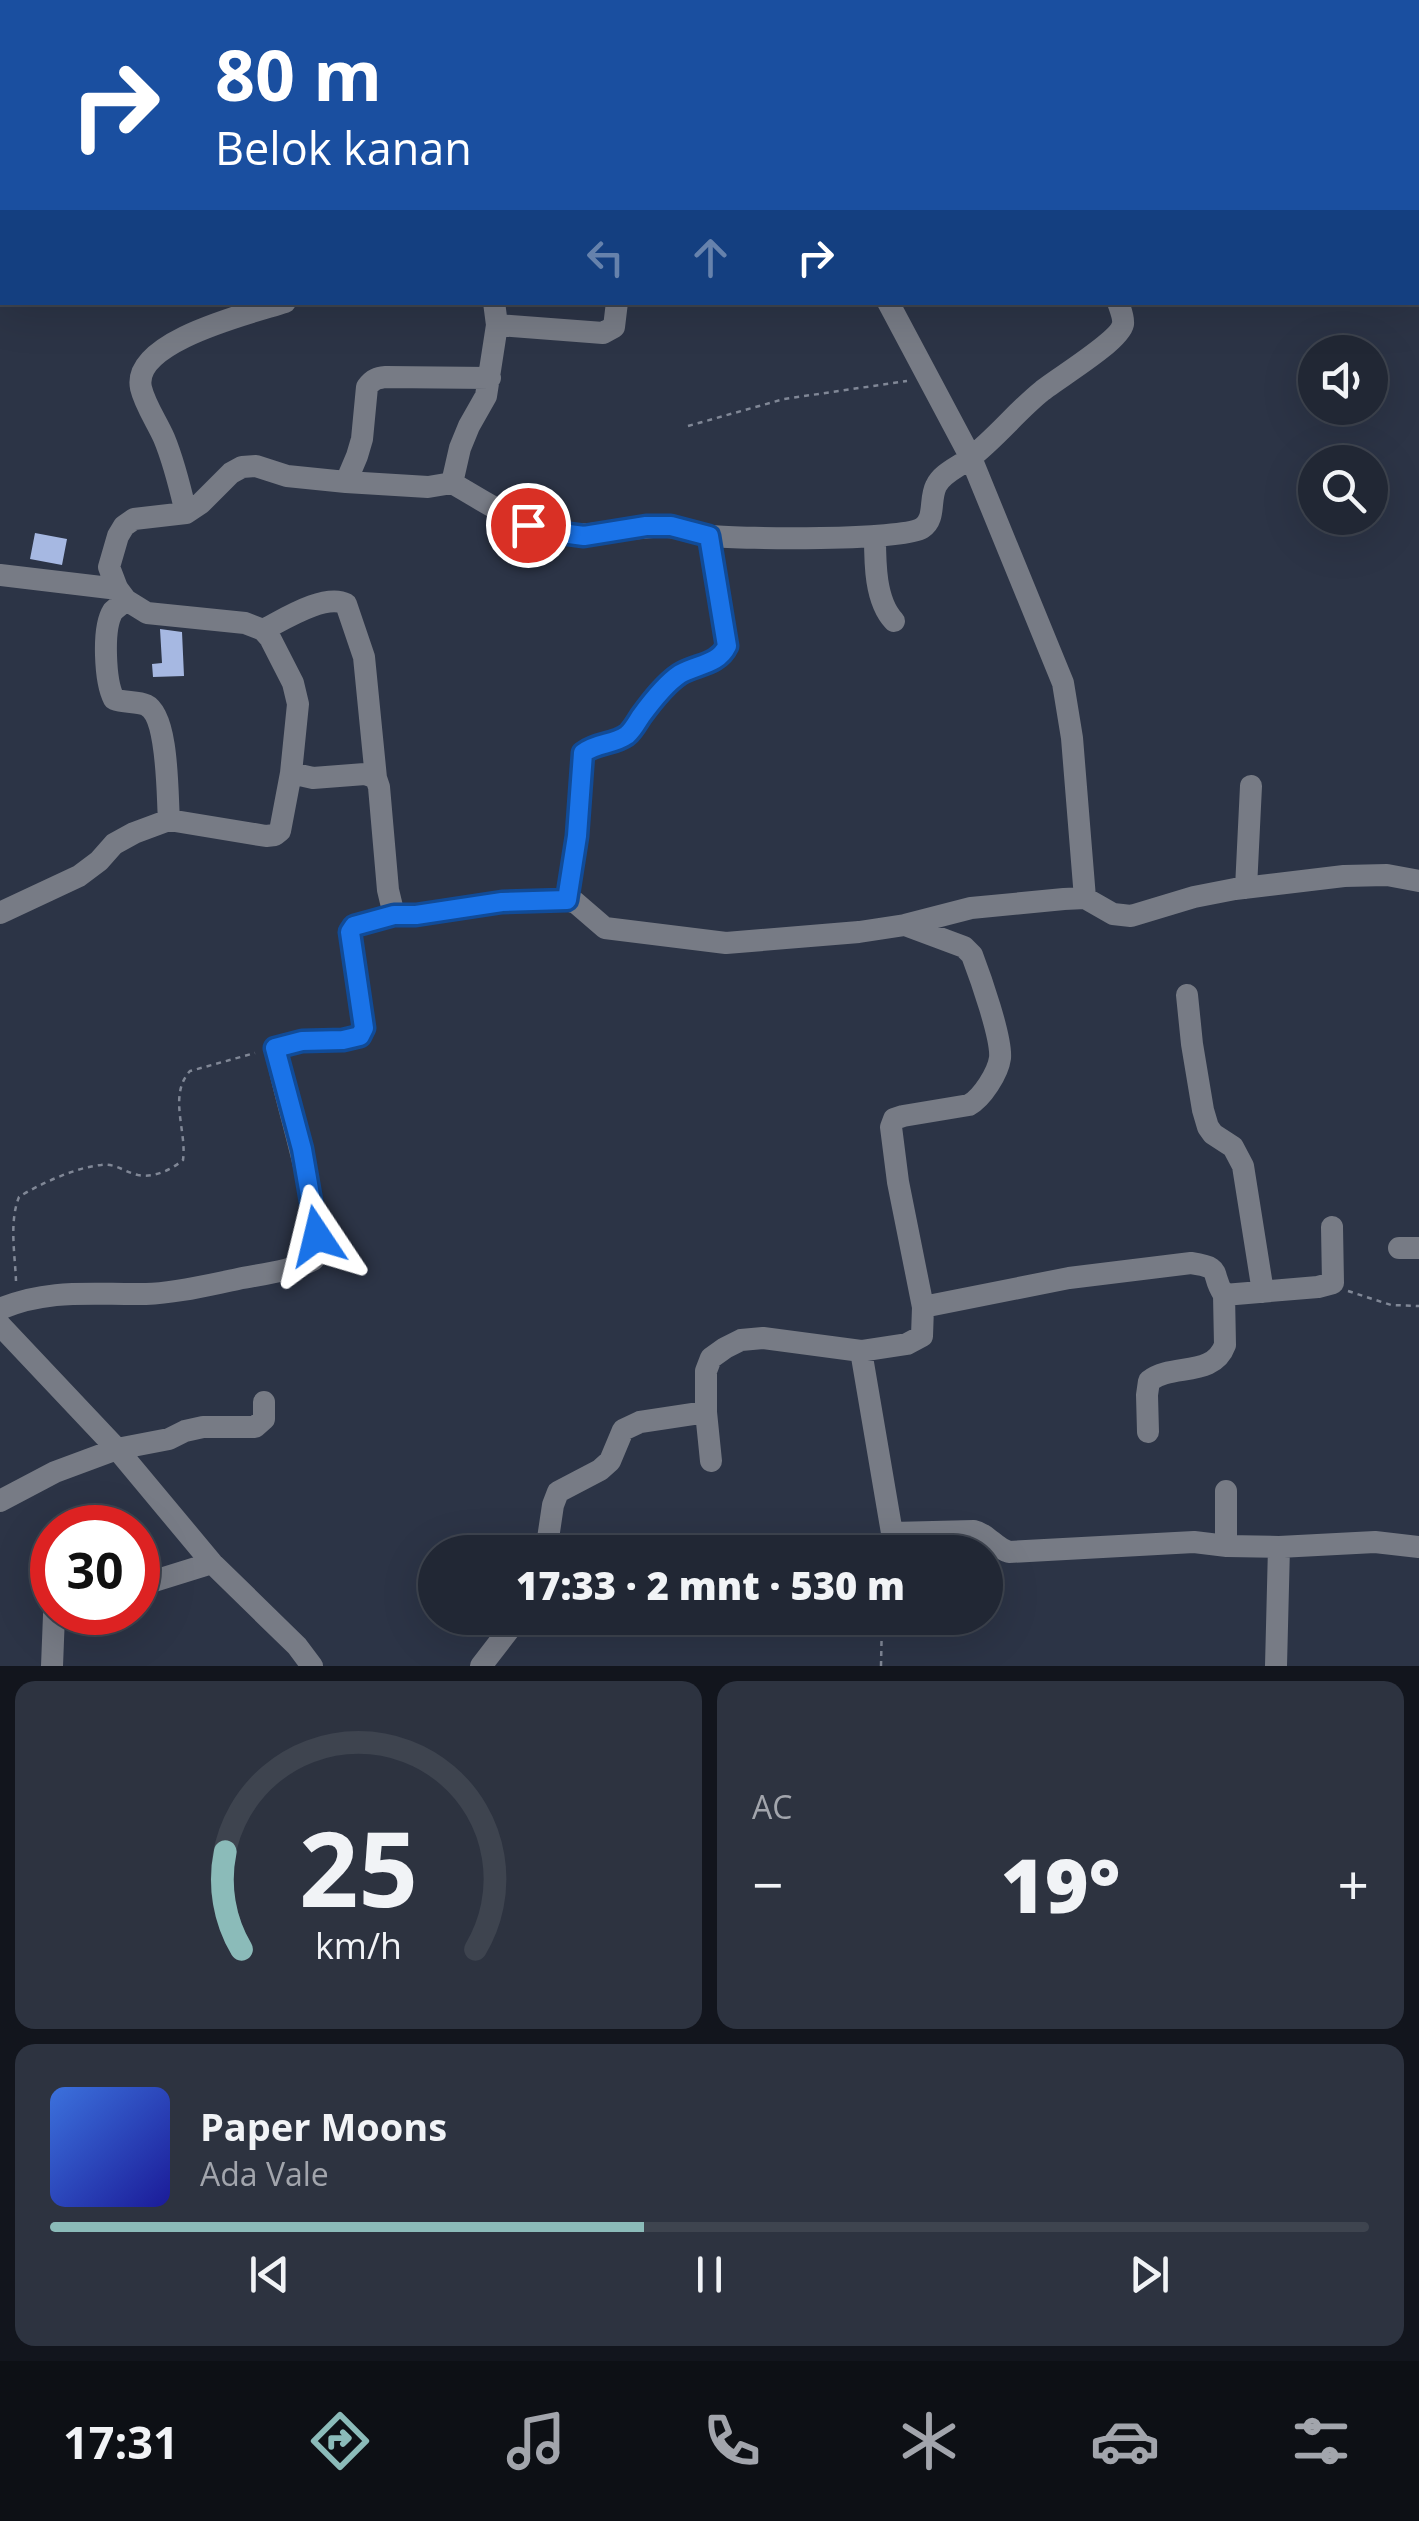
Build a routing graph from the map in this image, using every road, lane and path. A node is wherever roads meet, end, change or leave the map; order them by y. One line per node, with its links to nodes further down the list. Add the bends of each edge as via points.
1 (275, 305): 12 (street, via 181,338 140,373)
2 (617, 305): 5 (street, via 614,327 603,333)
3 (890, 305): 7 (street)
4 (1119, 305): 9 (street, via 1123,327 1112,340 1040,392)
5 (496, 314): 6 (street)
6 (490, 378): 10 (street, via 376,378 367,387 362,438); 11 (street)
7 (929, 378): 8 (path, via 784,399); 9 (street)
8 (688, 426)
9 (971, 458): 14 (street, via 936,486 922,529); 25 (street, via 1062,683)
10 (346, 482): 11 (street); 12 (street, via 242,467)
11 (452, 483): 13 (street, via 554,532 584,536 671,526)
12 (186, 512): 16 (street, via 124,526 110,567)
13 (709, 536): 14 (street); 26 (street, via 727,646 673,681 630,733 583,753)
14 (875, 536): 17 (street, via 882,598)
15 (0, 575): 16 (street)
16 (122, 594): 18 (street, via 147,613 231,620); 22 (street, via 109,624 110,692 114,700 154,712 162,731)
17 (894, 621)
18 (263, 630): 19 (street, via 298,704); 20 (street, via 301,610 346,604 364,657)
19 (291, 772): 20 (street); 22 (street, via 275,835)
20 (376, 778): 28 (street)
21 (1251, 786): 24 (street)
22 (169, 820): 27 (street, via 114,844 79,876)
23 (1419, 881): 24 (street, via 1344,876)
24 (1246, 888): 25 (street, via 1130,916)
25 (1085, 898): 29 (street, via 971,908)
26 (567, 900): 28 (street); 29 (street, via 604,928 726,942)
27 (0, 913)
28 (394, 915): 31 (street, via 350,932 360,1036)
29 (906, 925): 38 (street, via 972,955 1000,1060 978,1100 902,1116 891,1127)
30 (1187, 994): 34 (street, via 1202,1110 1208,1127 1233,1147 1243,1166)
31 (275, 1048): 36 (path, via 190,1071 183,1079 178,1094 184,1148 173,1169 140,1176 102,1164 19,1197); 36 (street, via 308,1180 314,1260 152,1294 70,1293)
32 (1332, 1226): 33 (street)
33 (1334, 1284): 34 (street); 37 (path, via 1378,1302)
34 (1262, 1292): 35 (street)
35 (1224, 1295): 38 (street, via 1216,1272 1191,1263 1069,1278); 43 (street, via 1223,1352 1202,1367 1149,1381)
36 (8, 1305)
37 (1419, 1306)
38 (924, 1307): 40 (street, via 922,1336 915,1342)
39 (0, 1324): 44 (street)
40 (861, 1351): 42 (street, via 740,1340 711,1358); 49 (street)
41 (264, 1402): 44 (street, via 264,1420 255,1426 203,1427)
42 (706, 1412): 45 (street); 48 (street, via 623,1430 610,1461 558,1492)
43 (1148, 1432)
44 (117, 1449): 47 (street); 56 (street)
45 (711, 1461)
46 (1226, 1491): 52 (street)
47 (0, 1502)
48 (548, 1535)
49 (885, 1535)
50 (945, 1535): 51 (street)
51 (985, 1535)
52 (1226, 1546): 53 (street); 55 (street)
53 (1279, 1547): 54 (street); 65 (street)
54 (1419, 1547)
55 (1003, 1551)
56 (212, 1562): 57 (street); 62 (street)
57 (160, 1579)
58 (53, 1635): 61 (street)
59 (505, 1635): 63 (street)
60 (882, 1635): 64 (path)
61 (52, 1666)
62 (312, 1666)
63 (482, 1666)
64 (881, 1666)
65 (1276, 1666)

